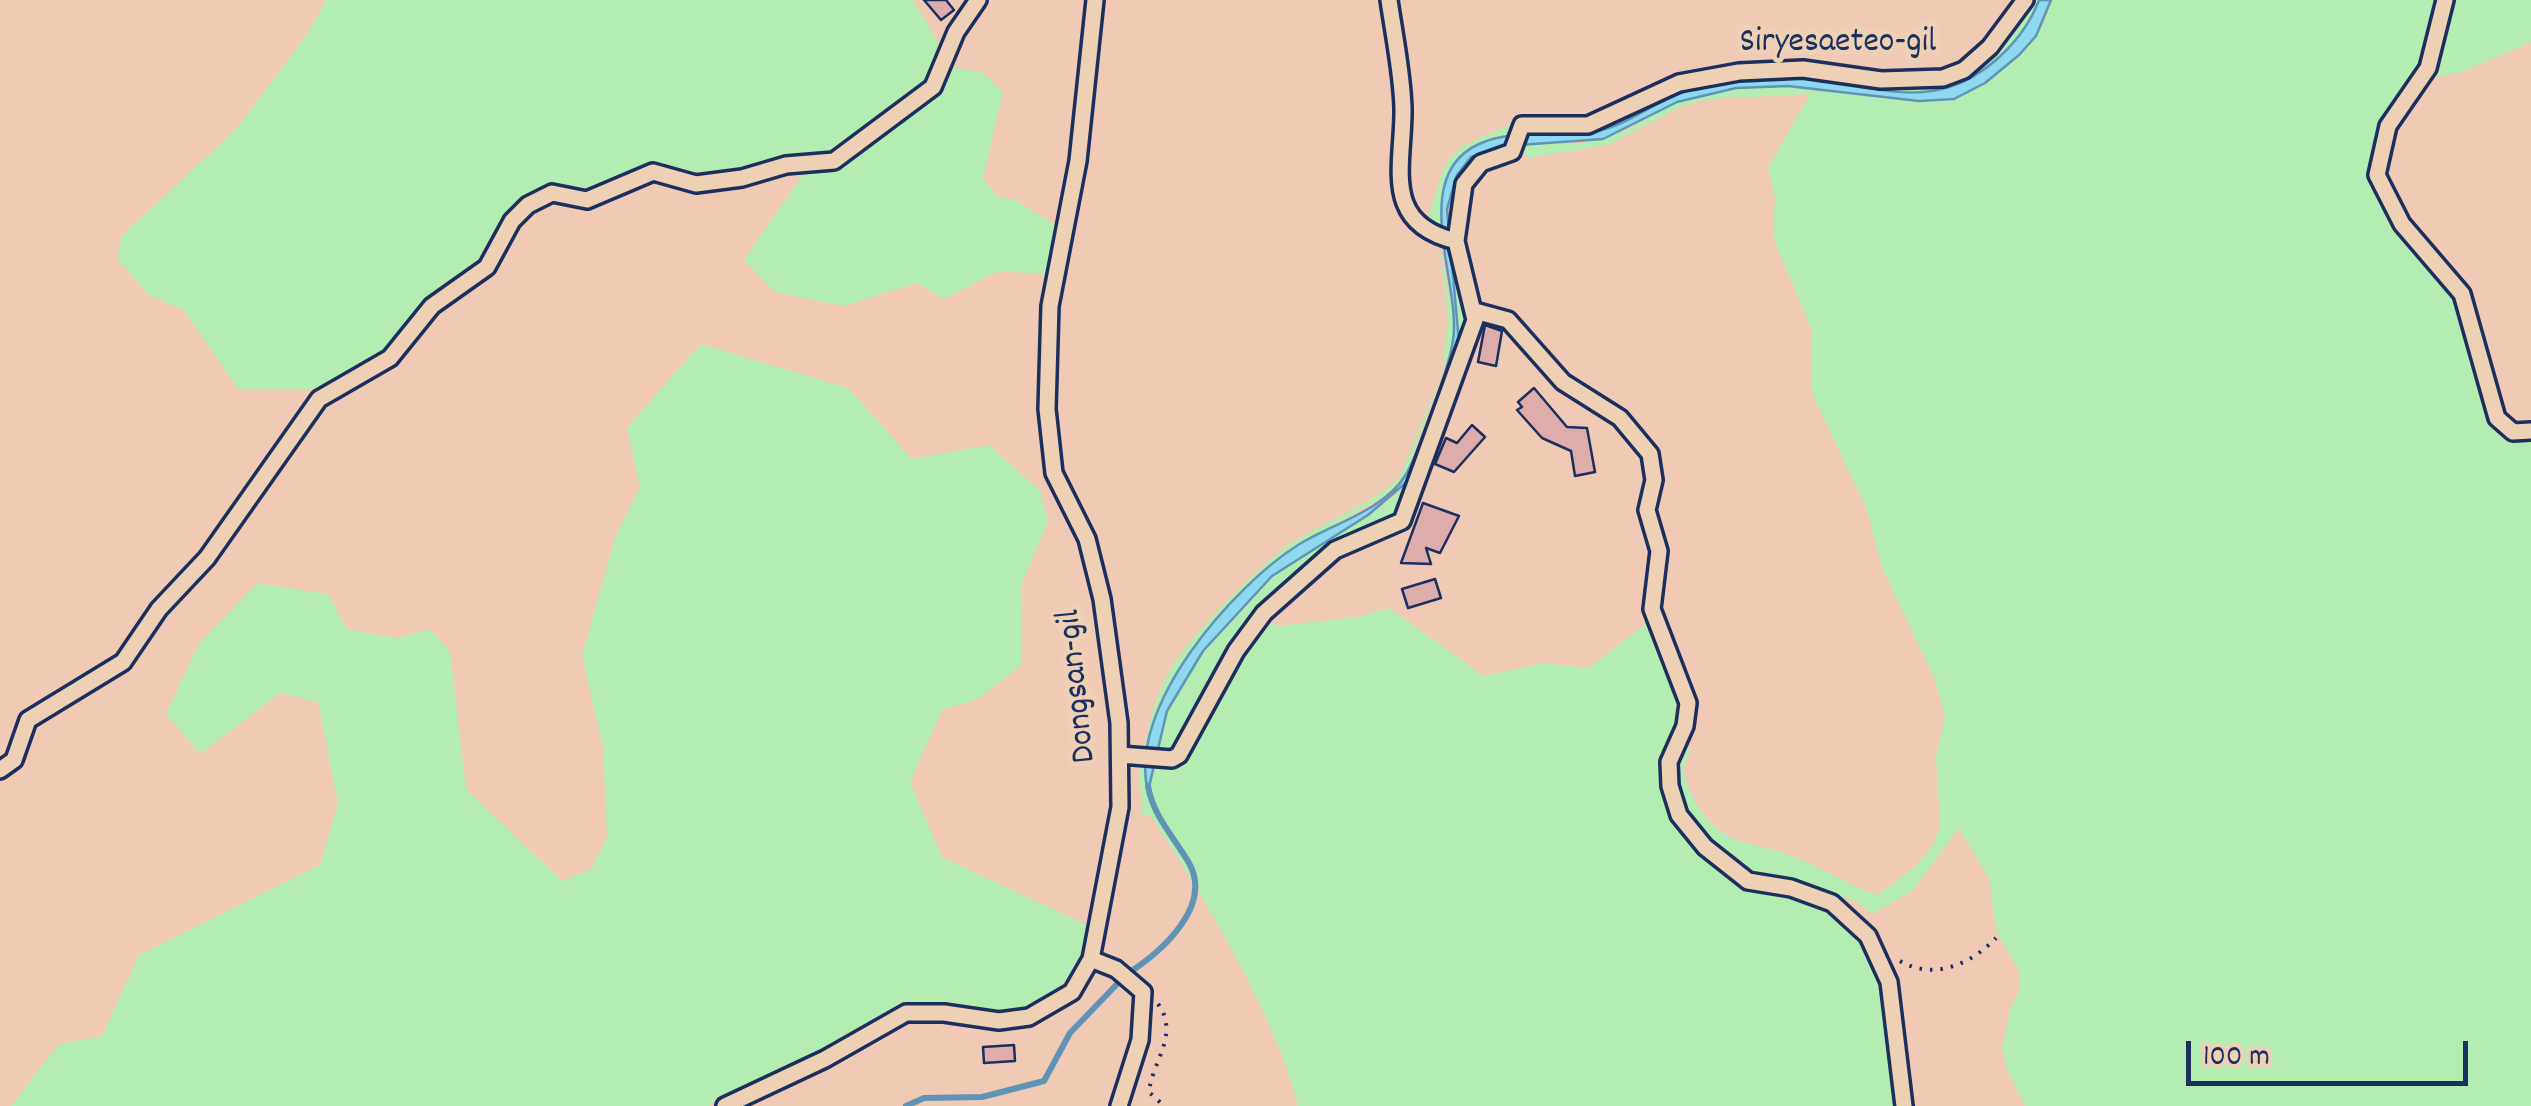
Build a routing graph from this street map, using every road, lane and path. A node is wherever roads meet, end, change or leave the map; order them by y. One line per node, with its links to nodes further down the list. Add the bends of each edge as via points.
1 (978, 0): 10 (street, via 933,87 834,160 696,184 653,172 587,200 552,193 528,204 487,267 432,306 390,358 342,382 313,406 207,558 159,609 123,662 33,716 14,760)
2 (1094, 0): 9 (street, Dongsan-gil, via 1078,162 1050,306 1048,409 1054,473 1087,539 1102,599)
3 (1389, 0): 6 (street, via 1403,110 1398,187 1419,221)
4 (2025, 0): 6 (street, Siryesaeteo-gil, via 1990,47 1943,78 1881,80 1803,69 1726,74 1679,83 1588,124 1526,122 1510,154 1481,163 1469,175)
5 (2445, 0): 8 (street, via 2428,68 2388,126 2377,176 2402,224 2462,294 2498,418 2513,432)
6 (1448, 240): 7 (street, Siryesaeteo-gil)
7 (1476, 312): 9 (street, via 1402,521 1335,550 1264,612 1176,757); 18 (street, via 1508,320 1563,382 1620,418 1650,454 1648,510 1659,550 1652,609 1688,703 1669,762 1680,816 1705,847 1748,881 1832,903 1868,936 1889,982)
8 (2531, 431)
9 (1120, 755): 13 (street, Dongsan-gil, via 1120,807)
10 (0, 770)
11 (1996, 938): 12 (path, via 1972,960 1943,968 1914,968)
12 (1890, 952)
13 (1091, 959): 14 (street); 15 (street, Dongsan-gil, via 1072,992 1029,1017 906,1014)
14 (1142, 992): 16 (street, via 1140,1040); 17 (path, via 1165,1014 1163,1057 1149,1087)
15 (725, 1106)
16 (1119, 1106)
17 (1164, 1106)
18 (1904, 1106)

